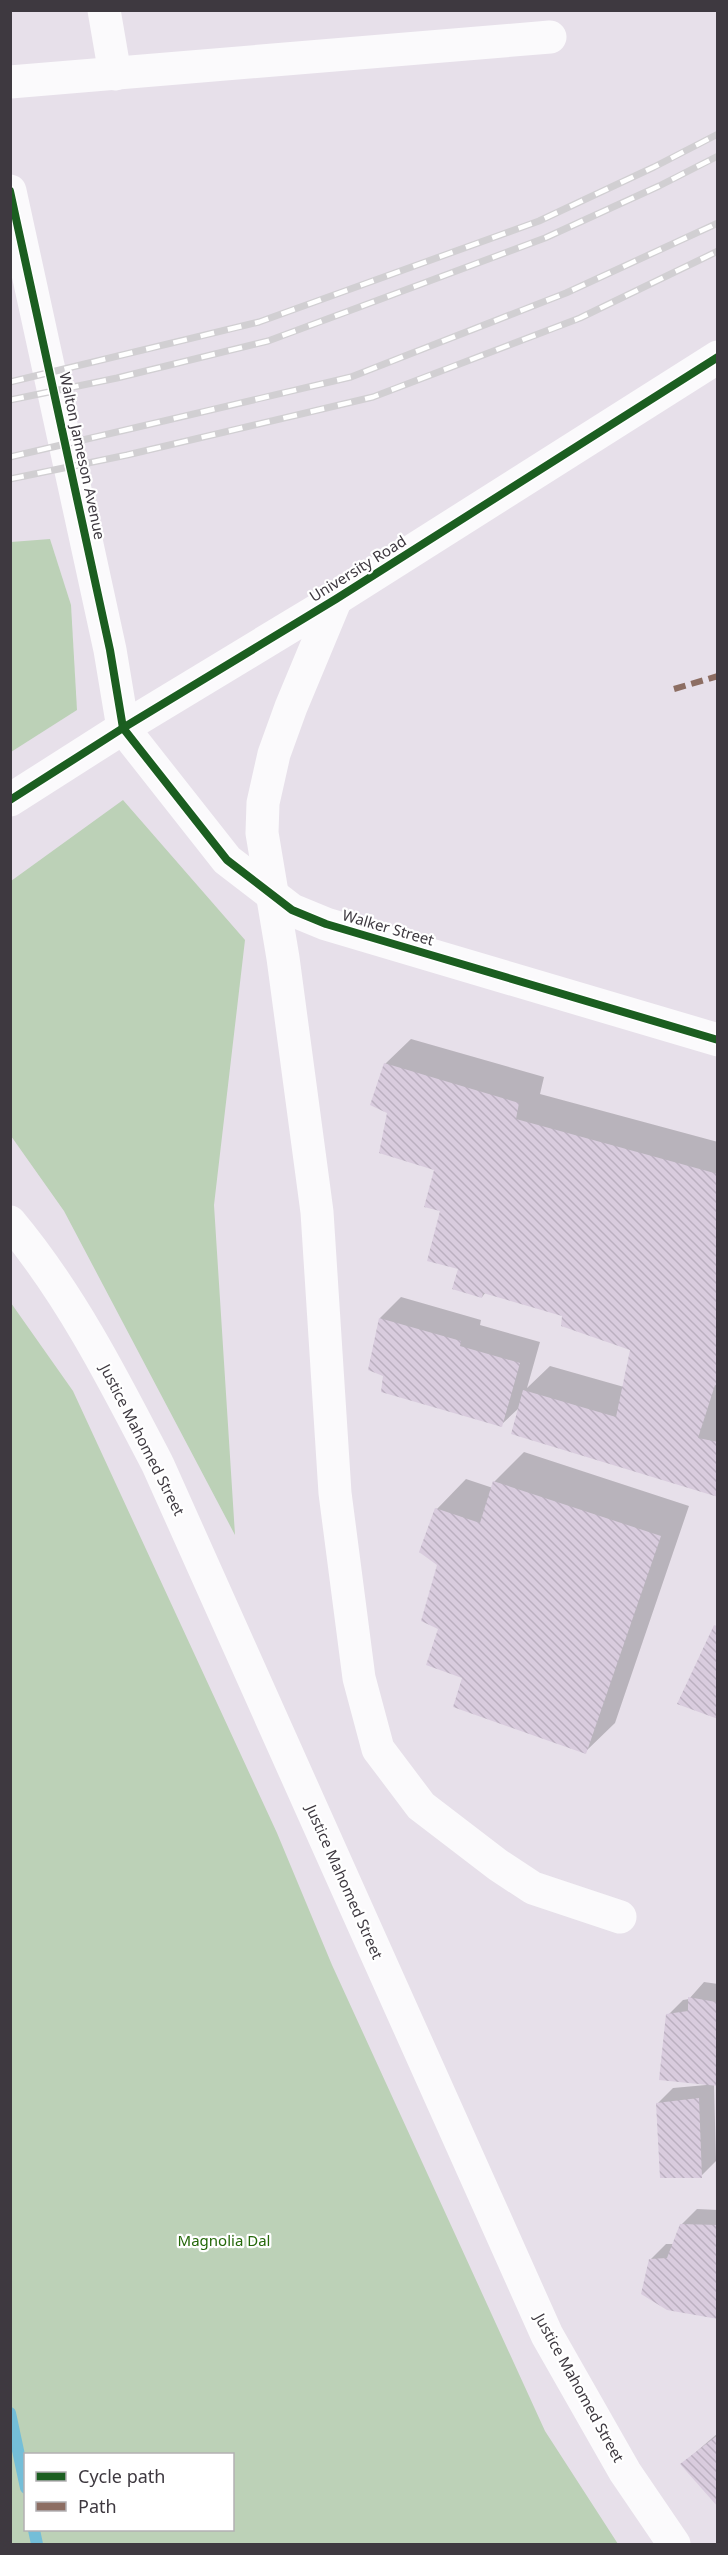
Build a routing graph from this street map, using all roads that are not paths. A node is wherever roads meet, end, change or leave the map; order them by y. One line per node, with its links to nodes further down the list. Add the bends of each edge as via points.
1 (104, 10): 3 (street)
2 (550, 37): 3 (street)
3 (115, 74): 4 (street)
4 (10, 82)
5 (10, 191): 8 (street, Walton Jameson Avenue, via 110,650)
6 (717, 357): 7 (street, University Road)
7 (336, 599): 8 (street, University Road); 10 (street, via 291,706 265,793 262,833)
8 (123, 728): 9 (street, University Road); 10 (street, Walker Street, via 227,860)
9 (10, 800)
10 (271, 893): 11 (street, Walker Street, via 292,910 326,924); 13 (street, via 316,1212 335,1493 359,1678 378,1749 421,1806 498,1865 533,1888)
11 (717, 1040)
12 (10, 1222): 14 (street, Justice Mahomed Street, via 34,1250 107,1368 158,1465 546,2335 625,2472)
13 (620, 1917)
14 (674, 2544)

